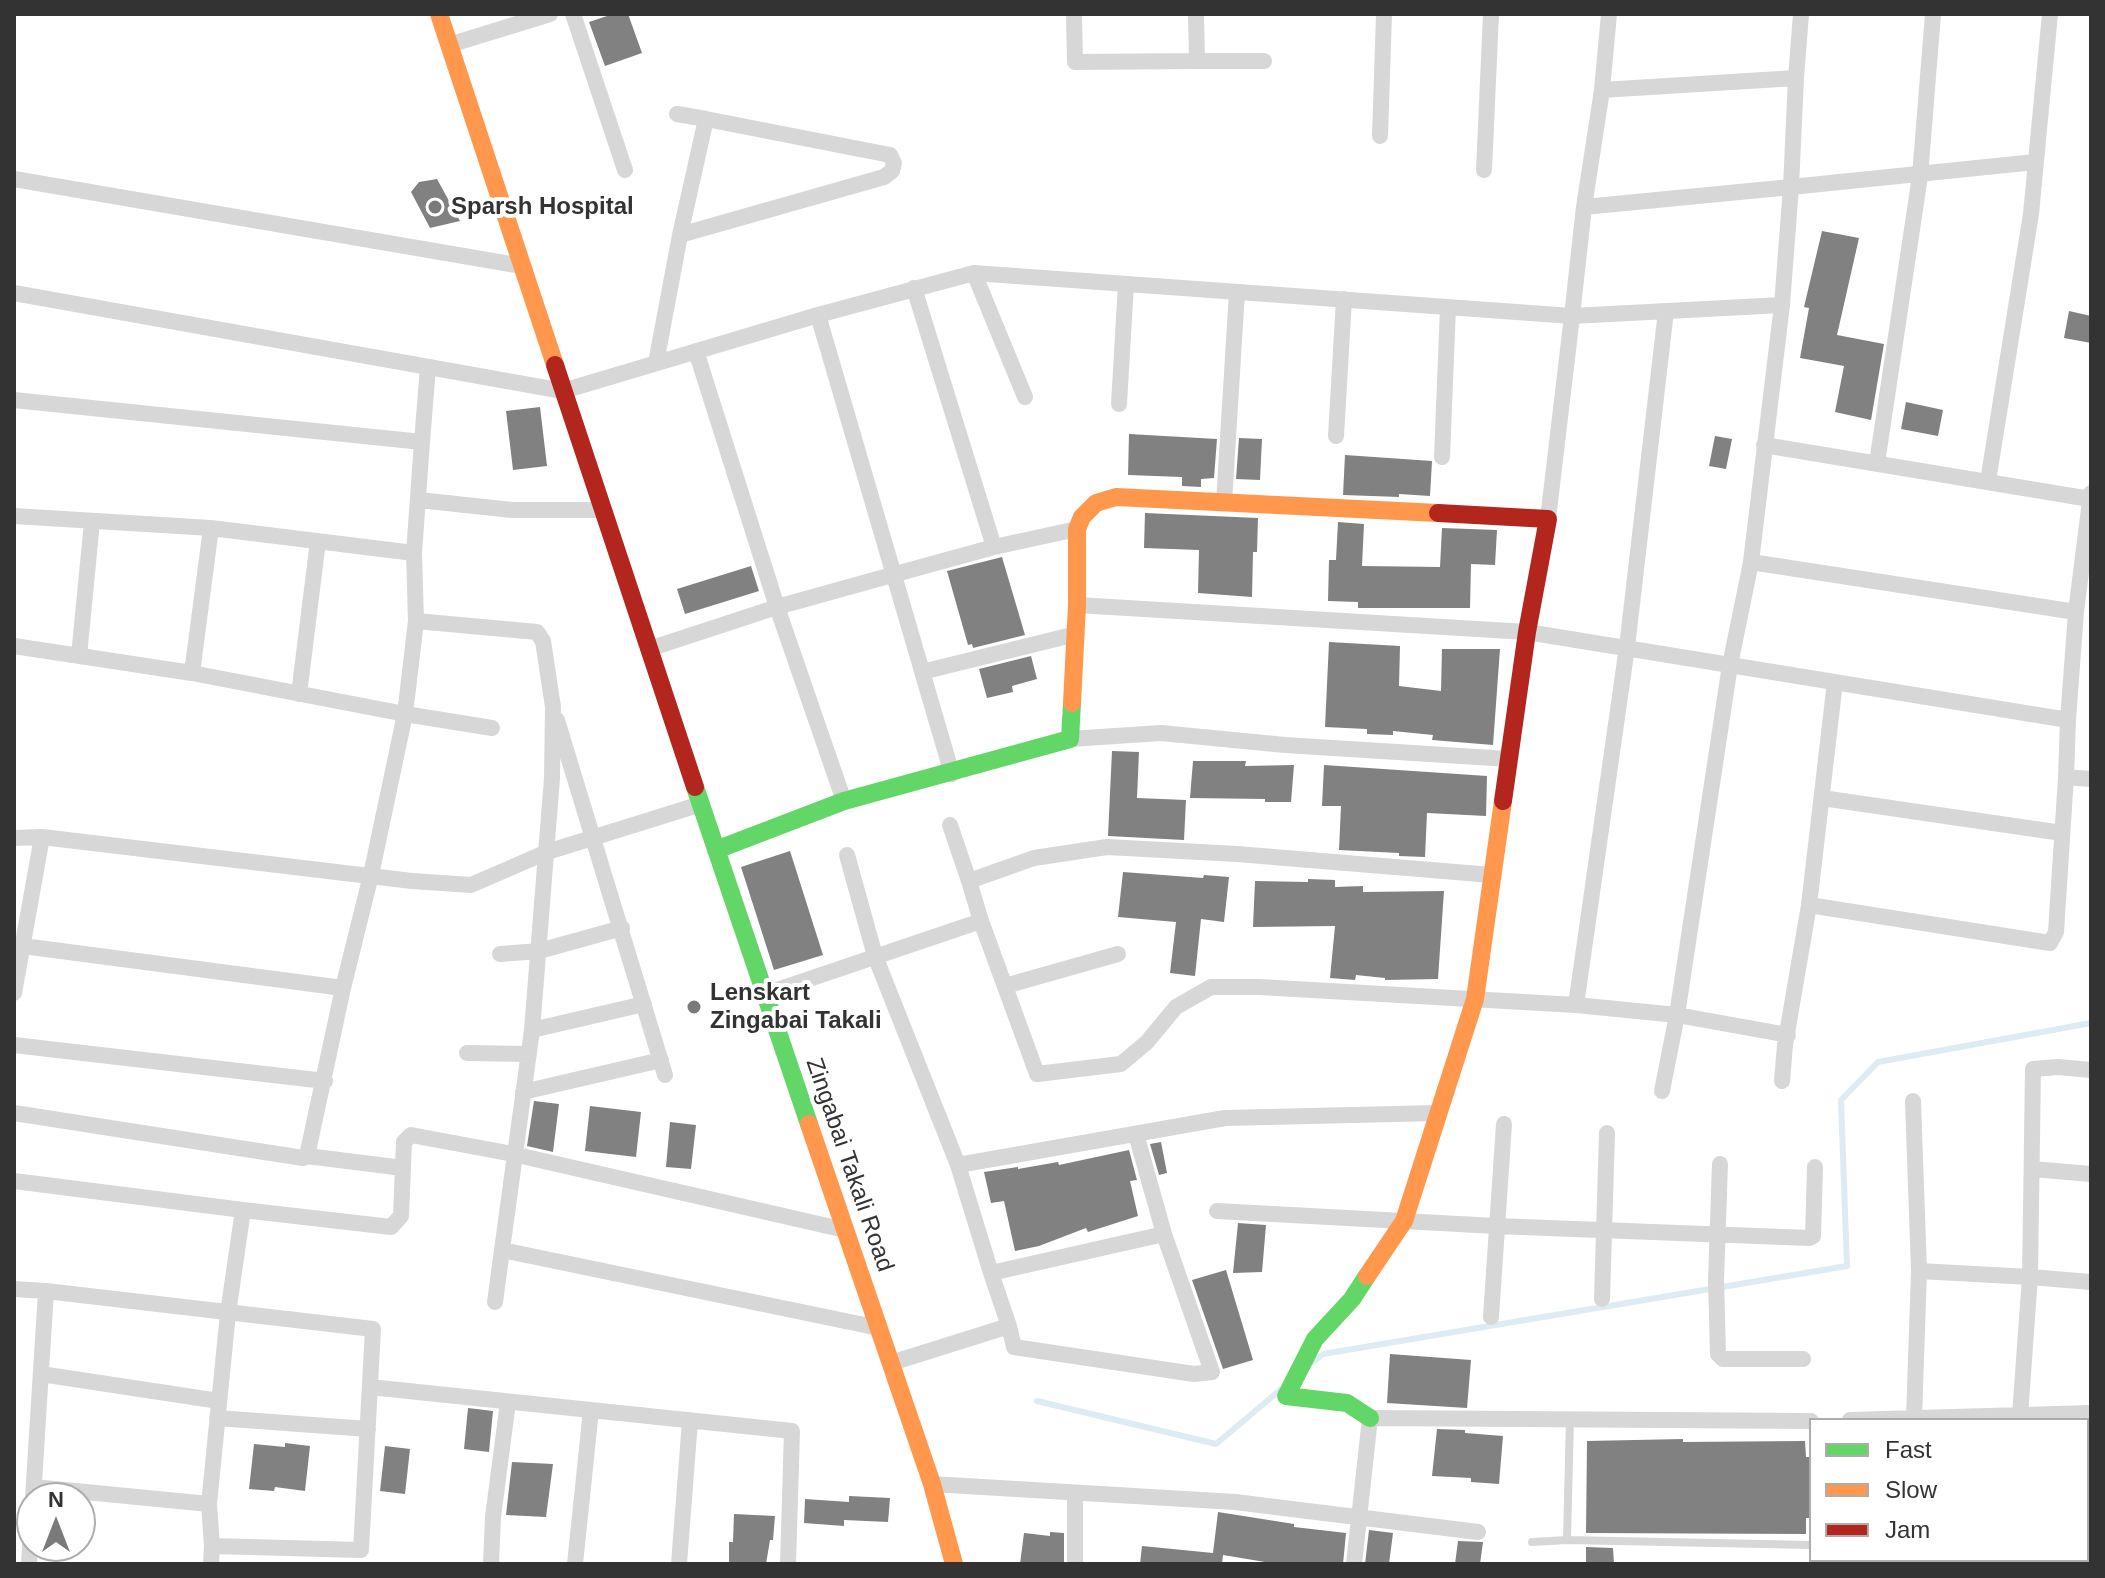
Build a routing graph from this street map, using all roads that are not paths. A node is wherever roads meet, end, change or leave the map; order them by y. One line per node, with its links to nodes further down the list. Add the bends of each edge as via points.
1 (439, 14): 12 (street, Zingabai Takali Road)
2 (550, 14): 12 (street)
3 (573, 14): 21 (street)
4 (1074, 14): 13 (street, via 1075,62)
5 (1196, 14): 13 (street)
6 (1384, 14): 19 (street)
7 (1491, 14): 22 (street)
8 (1609, 14): 16 (street)
9 (1801, 14): 15 (street)
10 (1933, 14): 23 (street)
11 (2050, 14): 20 (street)
12 (449, 45): 28 (street, Zingabai Takali Road)
13 (1197, 61): 14 (street)
14 (1264, 61)
15 (1796, 78): 16 (street); 25 (street)
16 (1602, 90): 26 (street)
17 (677, 114): 18 (street)
18 (706, 119): 27 (street); 27 (street, via 890,155 894,163 884,177)
19 (1380, 136)
20 (2035, 162): 23 (street); 52 (street)
21 (625, 170)
22 (1484, 170)
23 (1920, 176): 25 (street); 51 (street)
24 (14, 179): 28 (street)
25 (1791, 187): 26 (street); 35 (street)
26 (1584, 207): 39 (street)
27 (680, 235): 41 (street)
28 (522, 266): 43 (street, Zingabai Takali Road)
29 (974, 273): 30 (street); 31 (street); 44 (street)
30 (1126, 284): 32 (street); 46 (street)
31 (914, 288): 38 (street); 65 (street)
32 (1237, 292): 34 (street); 56 (street)
33 (14, 293): 42 (street)
34 (1344, 299): 36 (street); 47 (street)
35 (1782, 305): 37 (street); 49 (street)
36 (1448, 307): 39 (street); 50 (street)
37 (1666, 311): 39 (street); 76 (street)
38 (818, 315): 40 (street); 68 (street)
39 (1572, 316): 59 (street)
40 (696, 351): 41 (street); 70 (street)
41 (656, 363): 43 (street)
42 (428, 367): 43 (street); 48 (street)
43 (563, 391): 57 (street, Zingabai Takali Road)
44 (1025, 397)
45 (14, 400): 48 (street)
46 (1119, 404)
47 (1336, 436)
48 (422, 442): 55 (street)
49 (1764, 445): 51 (street); 67 (street)
50 (1442, 457)
51 (1877, 463): 52 (street)
52 (1988, 481): 54 (street)
53 (2091, 493): 54 (street)
54 (2090, 499): 64 (street)
55 (419, 500): 57 (street, via 512,510); 66 (street)
56 (1224, 503): 59 (street); 62 (street, via 1116,497 1096,503)
57 (602, 510): 77 (street, Zingabai Takali Road)
58 (14, 516): 60 (street)
59 (1548, 519): 73 (street)
60 (92, 522): 61 (street); 78 (street)
61 (211, 528): 63 (street); 81 (street)
62 (1077, 529): 65 (street); 69 (street)
63 (318, 541): 66 (street); 83 (street)
64 (2088, 546): 71 (street)
65 (994, 547): 68 (street)
66 (414, 553): 72 (street)
67 (1751, 562): 71 (street); 79 (street)
68 (892, 575): 70 (street); 80 (street)
69 (1077, 605): 73 (street); 74 (street)
70 (777, 607): 77 (street); 94 (street)
71 (2076, 612): 86 (street)
72 (416, 621): 84 (street, via 537,632); 85 (street)
73 (1527, 632): 76 (street); 89 (street)
74 (1076, 634): 80 (street); 88 (street)
75 (14, 646): 78 (street)
76 (1627, 647): 79 (street); 121 (street)
77 (649, 649): 95 (street, Zingabai Takali Road)
78 (79, 656): 81 (street)
79 (1730, 665): 82 (street); 122 (street)
80 (922, 672): 90 (street)
81 (192, 673): 83 (street)
82 (1835, 682): 86 (street); 93 (street)
83 (299, 694): 85 (street)
84 (553, 707): 99 (street); 102 (street)
85 (405, 714): 87 (street); 104 (street)
86 (2068, 720): 91 (street)
87 (492, 728)
88 (1070, 739): 89 (street, via 1161,733); 90 (street)
89 (1509, 759): 105 (street)
90 (952, 774): 94 (street)
91 (2066, 777): 92 (street); 97 (street)
92 (2091, 779)
93 (1822, 798): 97 (street); 107 (street)
94 (844, 801): 101 (street)
95 (701, 804): 99 (street); 101 (street, Zingabai Takali Road)
96 (950, 825): 106 (street)
97 (2062, 833): 107 (street, via 2056,932 2050,943)
98 (42, 837): 100 (street); 104 (street); 110 (street)
99 (594, 837): 102 (street); 109 (street)
100 (14, 838)
101 (716, 850): 118 (street, Zingabai Takali Road)
102 (547, 852): 104 (street, via 471,885); 111 (street)
103 (847, 855): 114 (street)
104 (371, 875): 116 (street)
105 (1492, 875): 106 (street, via 1107,847 1034,858); 119 (street)
106 (969, 881): 108 (street)
107 (1809, 905): 124 (street)
108 (981, 921): 114 (street); 115 (street)
109 (622, 928): 111 (street); 120 (street)
110 (23, 946): 116 (street); 117 (street)
111 (539, 951): 112 (street); 123 (street)
112 (500, 954)
113 (1118, 954): 115 (street)
114 (875, 956): 118 (street); 142 (street)
115 (1005, 986): 119 (street, via 1037,1074 1121,1064 1176,1007 1211,987)
116 (343, 988): 129 (street)
117 (14, 993)
118 (765, 994): 152 (street, Zingabai Takali Road)
119 (1475, 999): 121 (street); 135 (street)
120 (644, 1004): 123 (street); 132 (street, via 663,1067)
121 (1576, 1005): 122 (street)
122 (1677, 1015): 124 (street); 131 (street)
123 (532, 1030): 127 (street)
124 (1788, 1035): 130 (street)
125 (14, 1045): 129 (street)
126 (467, 1053): 127 (street)
127 (529, 1054): 132 (street)
128 (2091, 1070): 145 (street, via 2033,1069)
129 (325, 1081): 140 (street)
130 (1782, 1081)
131 (1662, 1091)
132 (523, 1092): 139 (street)
133 (1913, 1101): 157 (street)
134 (14, 1113): 140 (street)
135 (1438, 1113): 138 (street, via 1225,1118); 150 (street)
136 (1504, 1124): 151 (street)
137 (1607, 1133): 153 (street)
138 (1136, 1134): 142 (street); 154 (street)
139 (513, 1154): 144 (street, via 411,1135 404,1142); 152 (street); 156 (street)
140 (307, 1156): 144 (street)
141 (1720, 1164): 155 (street)
142 (958, 1165): 158 (street)
143 (1815, 1167): 155 (street, via 1813,1236)
144 (403, 1168): 148 (street, via 401,1216 391,1227)
145 (2032, 1169): 146 (street); 159 (street)
146 (2091, 1174)
147 (14, 1181): 148 (street)
148 (243, 1210): 165 (street)
149 (1217, 1211): 150 (street)
150 (1404, 1221): 151 (street); 179 (street, via 1352,1299 1315,1339 1286,1396 1347,1403)
151 (1496, 1226): 153 (street); 166 (street)
152 (845, 1230): 168 (street, Zingabai Takali Road)
153 (1604, 1231): 155 (street); 163 (street)
154 (1164, 1234): 158 (street); 167 (street, via 1212,1372 1194,1374 1014,1347)
155 (1717, 1235): 169 (street, via 1718,1354 1723,1359)
156 (502, 1250): 164 (street); 168 (street)
157 (1919, 1271): 159 (street); 181 (street)
158 (991, 1273): 167 (street)
159 (2030, 1277): 160 (street); 177 (street)
160 (2091, 1282)
161 (14, 1289): 162 (street)
162 (46, 1291): 165 (street); 171 (street)
163 (1602, 1299)
164 (495, 1302)
165 (228, 1313): 172 (street, via 373,1329); 174 (street)
166 (1491, 1317)
167 (1009, 1326): 170 (street)
168 (879, 1328): 170 (street, Zingabai Takali Road)
169 (1803, 1359)
170 (891, 1363): 187 (street, Zingabai Takali Road)
171 (41, 1374): 174 (street); 186 (street)
172 (370, 1387): 173 (street); 185 (street)
173 (508, 1402): 175 (street); 199 (street)
174 (218, 1409): 185 (street); 190 (street)
175 (591, 1410): 183 (street); 200 (street)
176 (2091, 1413): 178 (street)
177 (2020, 1415): 178 (street); 182 (street)
178 (2052, 1417)
179 (1370, 1418): 180 (street); 191 (street)
180 (1570, 1418): 184 (street); 193 (lane)
181 (1914, 1418): 182 (street)
182 (1956, 1418)
183 (690, 1421): 201 (street); 202 (street, via 792,1431)
184 (1809, 1421)
185 (368, 1429): 197 (street)
186 (34, 1482)
187 (932, 1484): 188 (street); 203 (street, Zingabai Takali Road)
188 (1075, 1493): 191 (street); 204 (street)
189 (96, 1496): 190 (street)
190 (209, 1504): 196 (street)
191 (1360, 1516): 192 (street); 205 (street)
192 (1478, 1532)
193 (1567, 1540): 194 (lane); 195 (lane)
194 (1532, 1542)
195 (1809, 1545)
196 (212, 1546): 197 (street); 198 (street)
197 (361, 1557)
198 (211, 1564)
199 (491, 1564)
200 (575, 1564)
201 (679, 1564)
202 (788, 1564)
203 (954, 1564)
204 (1075, 1564)
205 (1354, 1564)

